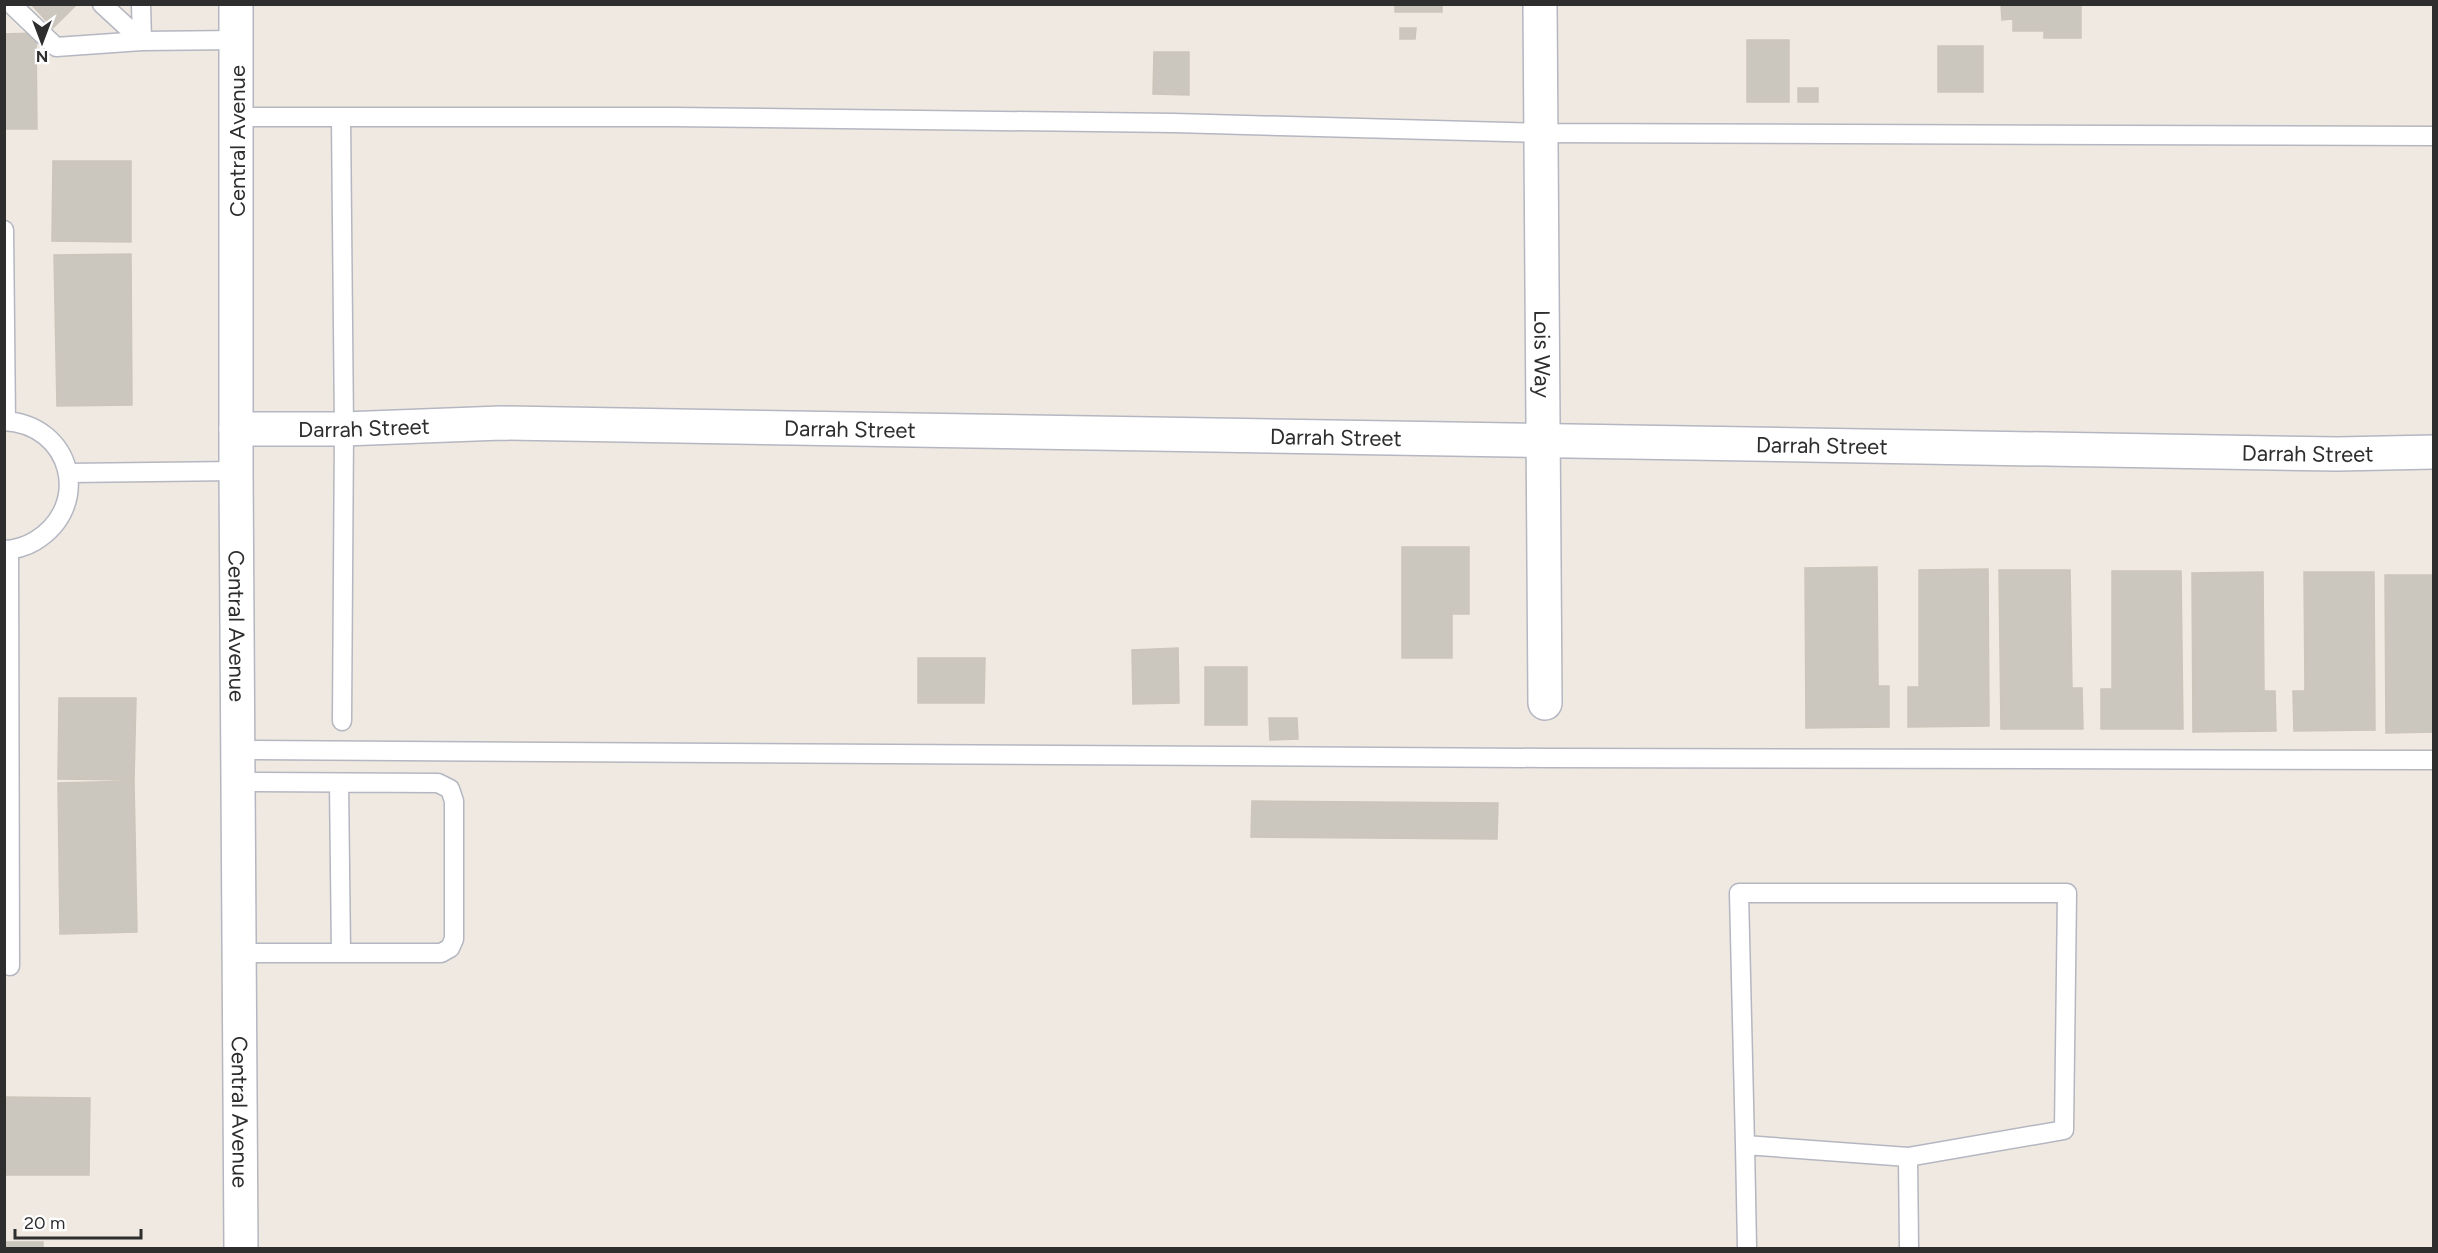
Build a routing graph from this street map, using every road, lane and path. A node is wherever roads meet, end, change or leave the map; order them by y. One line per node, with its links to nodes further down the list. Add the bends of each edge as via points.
1 (11, 4): 7 (lane, via 56,47)
2 (102, 4): 7 (lane)
3 (141, 4): 7 (lane)
4 (236, 4): 6 (street, Central Avenue)
5 (1540, 4): 10 (street, Lois Way)
6 (237, 40): 7 (lane); 8 (street, Central Avenue)
7 (142, 41)
8 (237, 117): 9 (lane); 14 (street, Central Avenue)
9 (341, 118): 10 (lane, via 1102,122); 15 (lane)
10 (1540, 133): 11 (lane); 16 (street, Lois Way)
11 (2433, 136)
12 (4, 230): 13 (lane)
13 (5, 421): 19 (lane, via 28,425 47,436 61,453)
14 (236, 429): 15 (street, Darrah Street); 18 (street, Central Avenue)
15 (344, 429): 16 (street, Darrah Street, via 501,423); 22 (lane)
16 (1542, 440): 17 (street, Darrah Street, via 2325,454); 21 (street, Lois Way)
17 (2433, 452)
18 (236, 471): 19 (lane); 23 (street, Central Avenue)
19 (69, 473): 20 (lane, via 66,505 49,533 30,544)
20 (7, 550): 29 (lane)
21 (1545, 702)
22 (342, 721)
23 (237, 750): 24 (lane); 25 (street, Central Avenue)
24 (2433, 760)
25 (238, 782): 26 (lane); 27 (street, Central Avenue)
26 (339, 783): 28 (lane); 28 (lane, via 438,783 450,789 454,801 454,939 450,948 441,953)
27 (239, 953): 28 (lane); 32 (street, Central Avenue)
28 (341, 953)
29 (10, 966)
30 (1745, 1145): 31 (lane); 31 (lane, via 1739,893 2067,893 2064,1130); 33 (lane)
31 (1908, 1157): 34 (lane)
32 (241, 1248)
33 (1747, 1248)
34 (1909, 1248)

